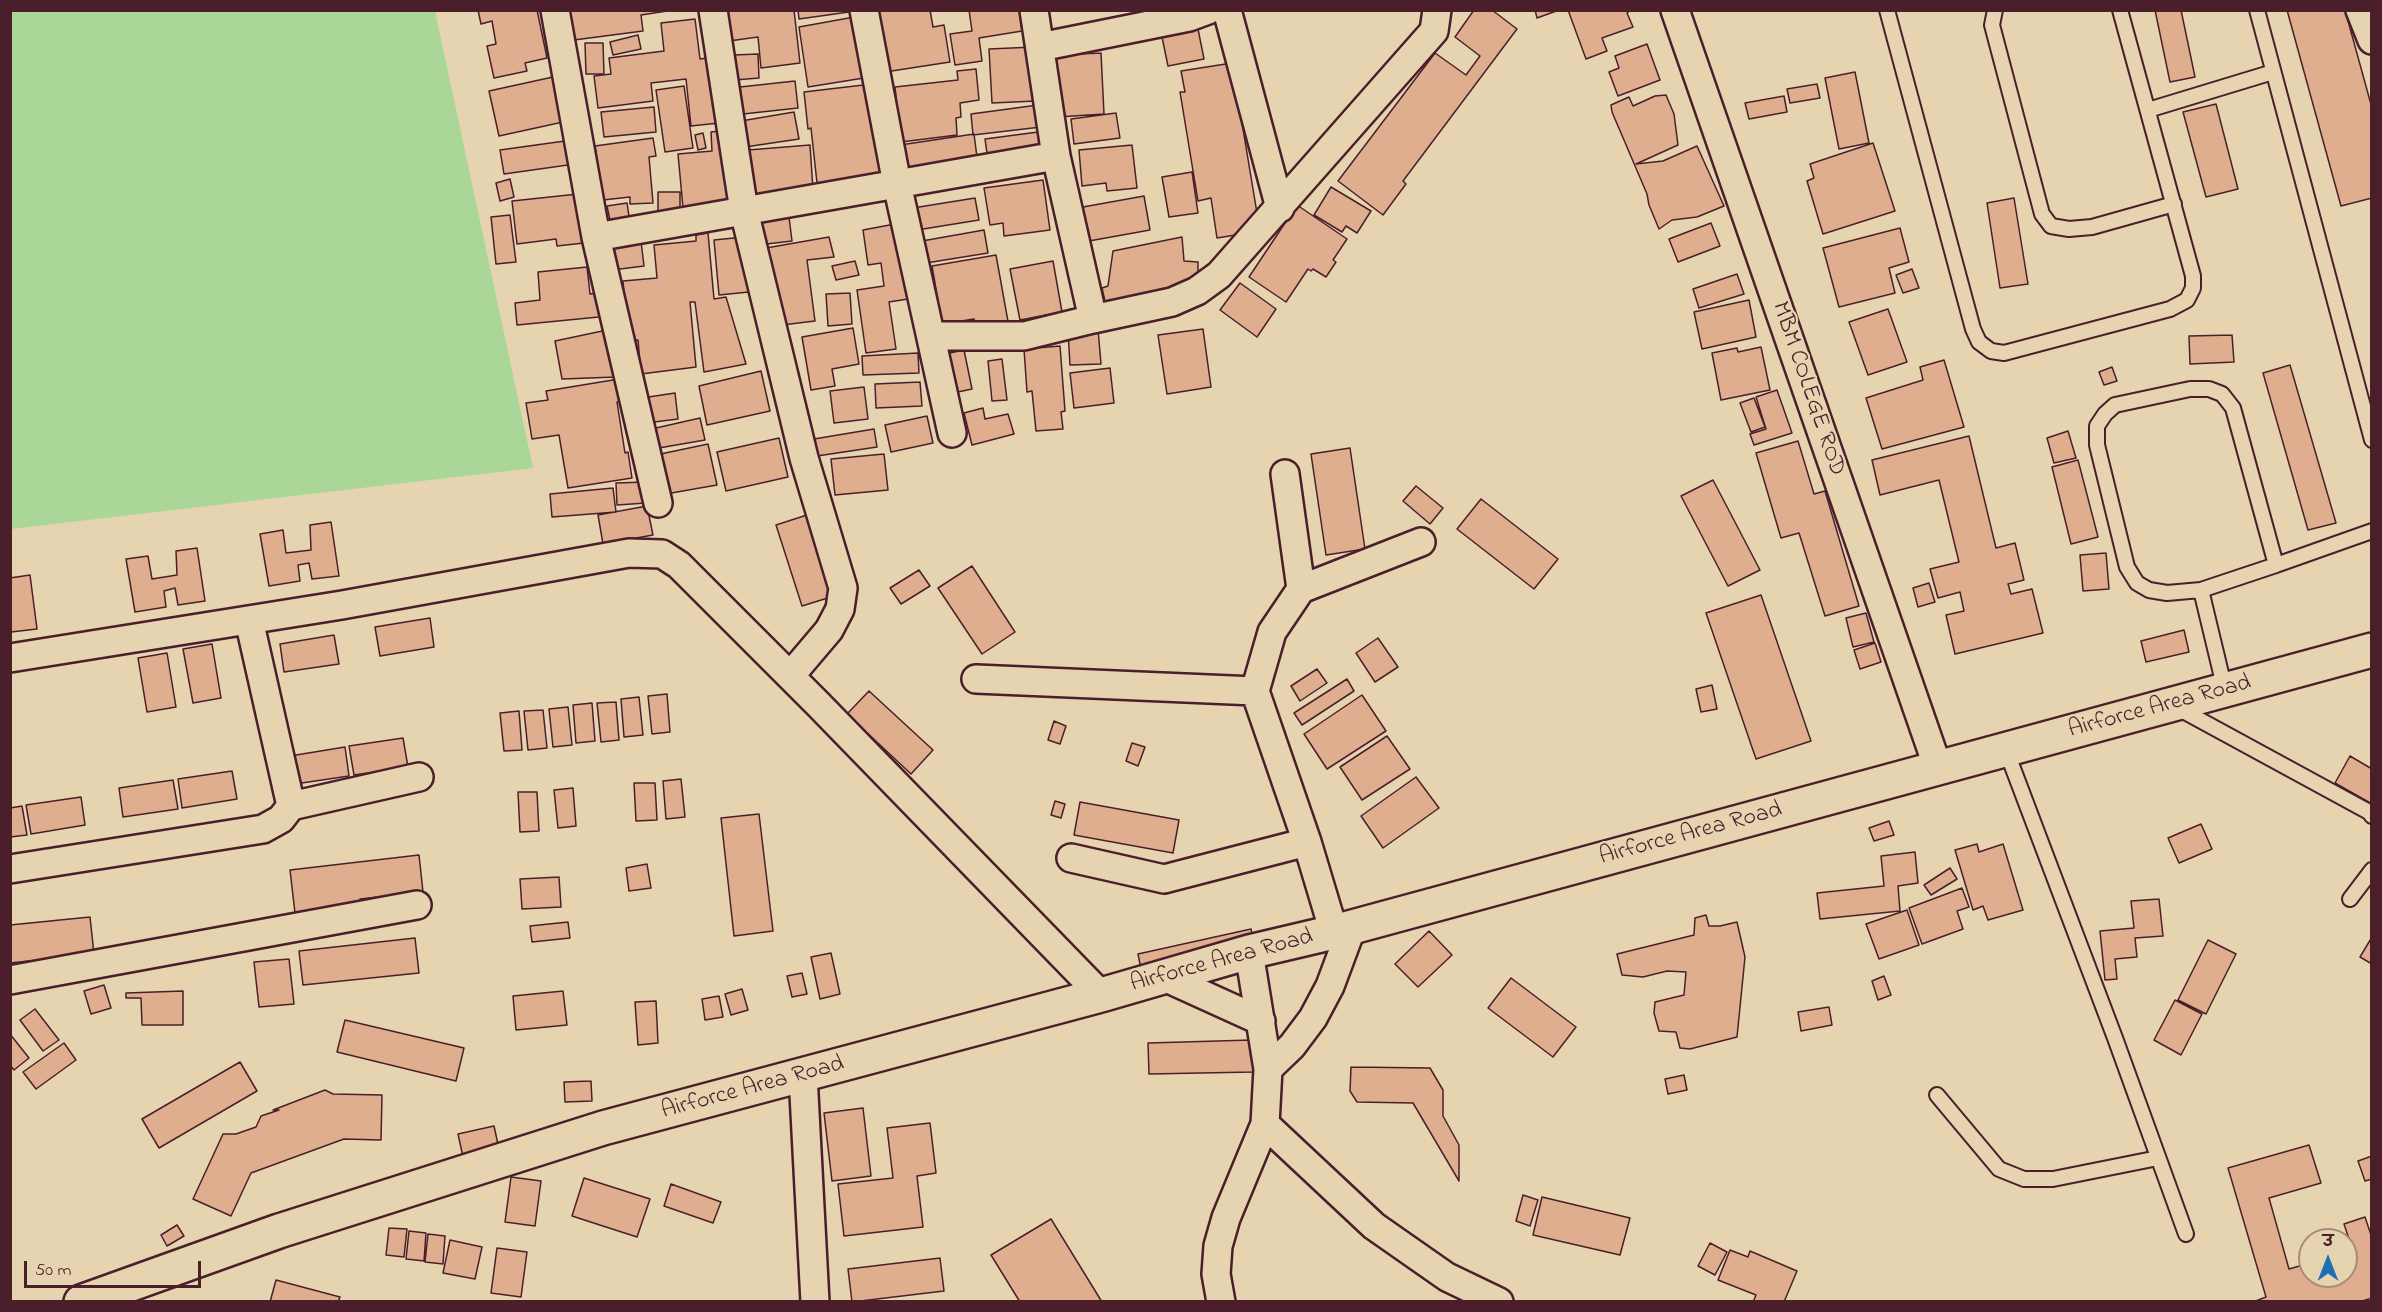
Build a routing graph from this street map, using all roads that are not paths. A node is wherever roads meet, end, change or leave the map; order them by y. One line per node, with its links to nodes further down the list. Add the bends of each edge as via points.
1 (555, 10): 23 (street)
2 (713, 10): 22 (street)
3 (864, 10): 19 (street)
4 (1034, 10): 15 (street)
5 (1208, 10): 15 (street)
6 (1227, 10): 21 (street)
7 (1437, 10): 21 (street, via 1434,31)
8 (1675, 10): 44 (street, MBM COLEGE ROD)
9 (1887, 10): 20 (lane, via 1973,329 1979,342 1991,351 2004,353 2170,309 2187,300 2193,276)
10 (1995, 10): 20 (lane, via 1992,25 2042,214 2051,226 2092,227)
11 (2120, 10): 17 (lane)
12 (2257, 10): 16 (lane)
13 (2360, 10): 14 (street)
14 (2372, 40)
15 (1040, 47): 18 (street)
16 (2273, 72): 17 (lane); 27 (lane)
17 (2148, 110): 20 (lane)
18 (1056, 156): 19 (street); 24 (street)
19 (897, 184): 22 (street); 25 (street)
20 (2174, 204)
21 (1280, 208): 24 (street, via 1219,275 1197,291 1172,302)
22 (744, 211): 23 (street); 38 (street, via 804,458 843,588 840,609 829,630)
23 (596, 237): 29 (street)
24 (1093, 319): 25 (street, via 1024,336)
25 (932, 336): 26 (street)
26 (952, 433)
27 (2372, 440)
28 (1285, 474): 33 (street)
29 (658, 503)
30 (2372, 531): 32 (lane)
31 (1421, 543): 33 (street)
32 (2276, 565): 34 (lane); 34 (lane, via 2233,408 2222,394 2190,389 2115,405 2097,426 2097,445 2127,567 2137,583 2150,590)
33 (1301, 589): 41 (street, via 1272,632)
34 (2201, 590): 40 (lane)
35 (249, 620): 37 (street); 38 (street, via 629,553 662,554 679,565); 46 (street)
36 (2372, 650): 40 (street, Airforce Area Road)
37 (10, 658)
38 (790, 676): 58 (street)
39 (976, 679): 41 (street)
40 (2225, 690): 42 (street, Airforce Area Road)
41 (1255, 691): 48 (street)
42 (2172, 704): 43 (street, Airforce Area Road); 47 (lane)
43 (2006, 750): 44 (street, Airforce Area Road); 64 (lane)
44 (1938, 768): 54 (street, Airforce Area Road)
45 (419, 777): 46 (street)
46 (291, 806): 50 (street, via 281,819 264,829)
47 (2372, 816)
48 (1307, 842): 49 (street, via 1164,879); 54 (street)
49 (1071, 858)
50 (10, 869)
51 (2372, 870): 52 (lane)
52 (2350, 898)
53 (417, 905): 57 (street)
54 (1343, 930): 55 (street, Airforce Area Road); 60 (street, via 1330,986 1313,1018)
55 (1249, 952): 56 (street, Airforce Area Road); 59 (street)
56 (1162, 976): 58 (street, Airforce Area Road); 59 (street)
57 (10, 980)
58 (1101, 995): 61 (street, Airforce Area Road)
59 (1261, 1021): 60 (street)
60 (1268, 1069): 63 (street)
61 (803, 1075): 66 (street, Airforce Area Road, via 603,1128 279,1232); 67 (street)
62 (1937, 1095): 64 (lane, via 1999,1169 2024,1179 2053,1179)
63 (1265, 1124): 68 (street, via 1218,1246 1216,1274); 69 (street, via 1374,1226 1447,1276)
64 (2158, 1158): 65 (lane)
65 (2186, 1234)
66 (81, 1302)
67 (815, 1302)
68 (1221, 1302)
69 (1499, 1302)

